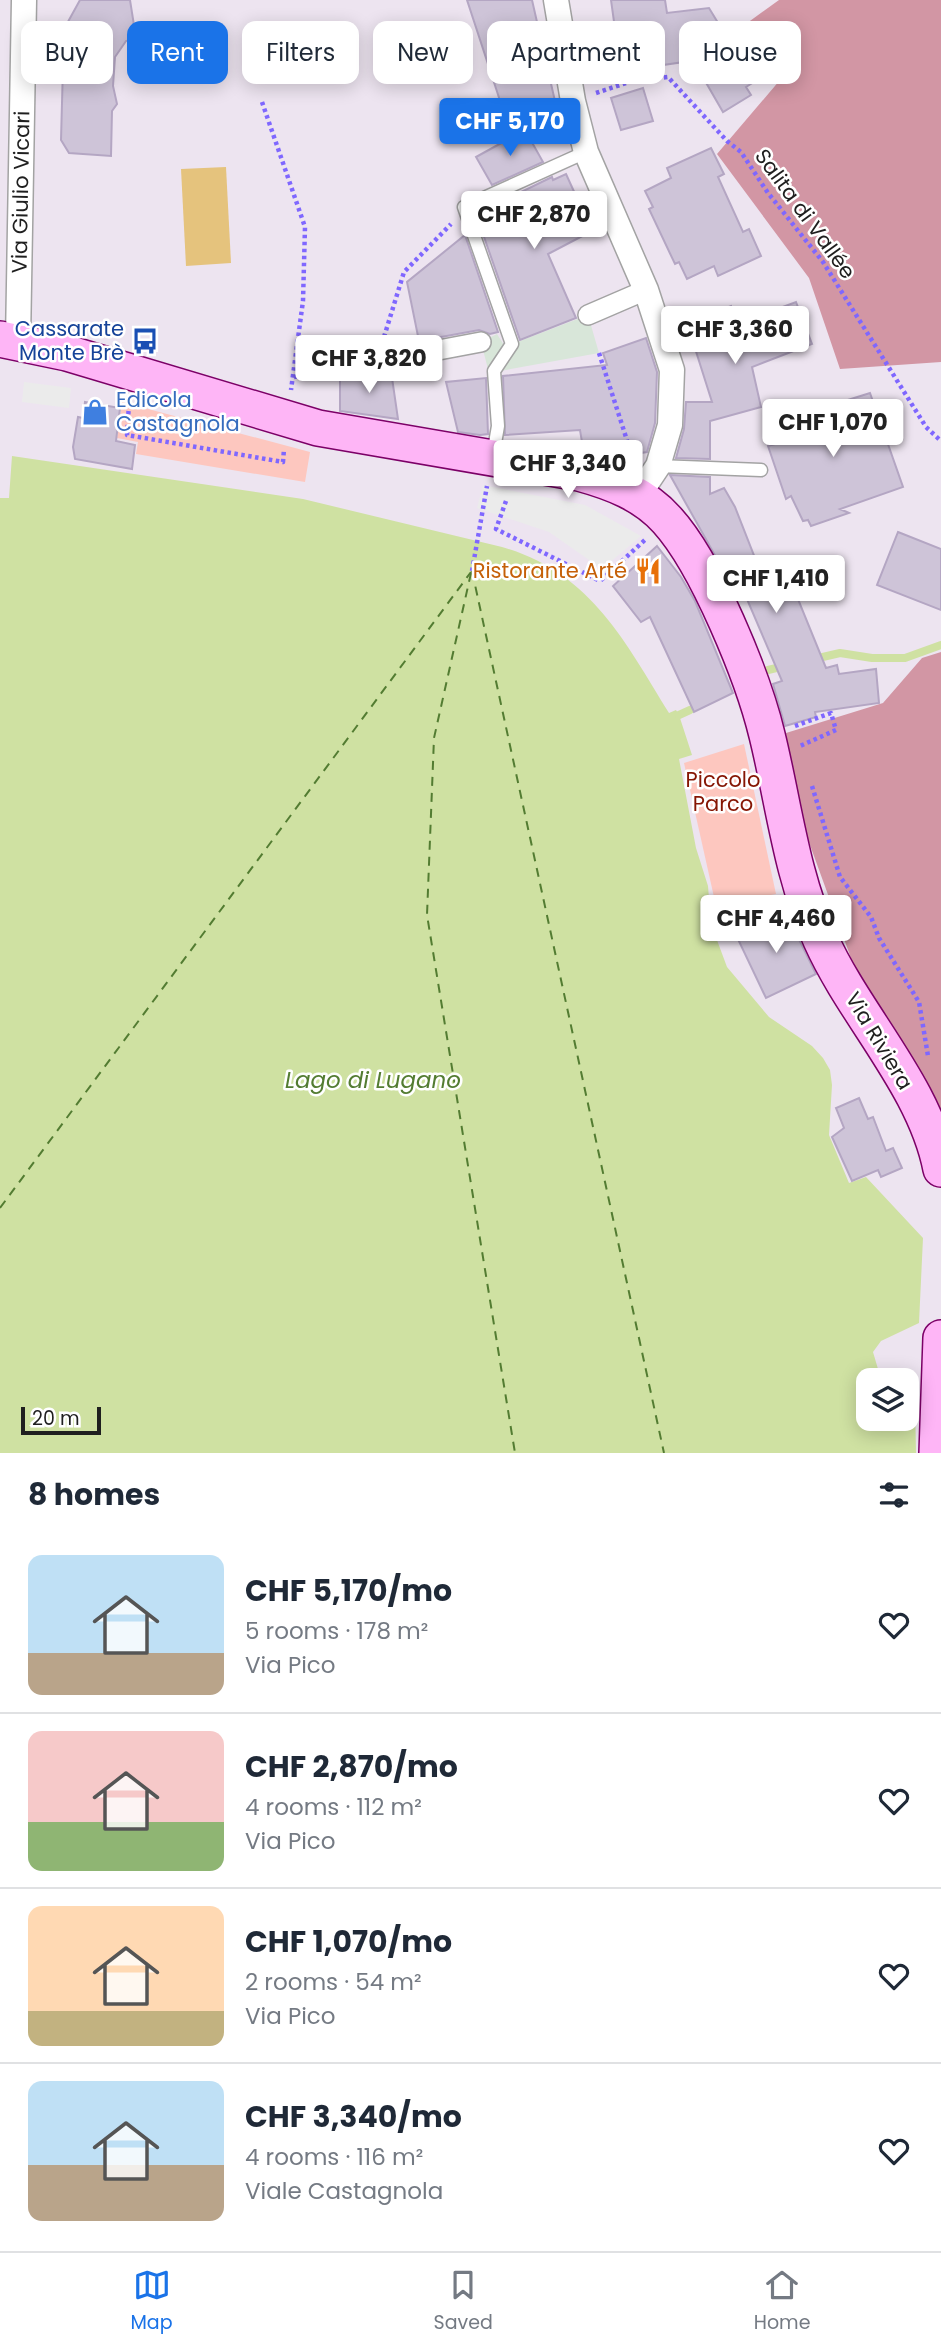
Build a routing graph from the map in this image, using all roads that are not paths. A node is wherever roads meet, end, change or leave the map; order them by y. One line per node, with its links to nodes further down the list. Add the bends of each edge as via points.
1 (24, 0): 6 (street, Via Giulio Vicari)
2 (556, 0): 3 (street)
3 (586, 152): 4 (street); 9 (lane, via 464,207 512,344 494,371 498,426)
4 (646, 290): 5 (street); 10 (street, via 672,370 670,425)
5 (588, 315)
6 (9, 340): 9 (main road, Via Riviera, via 318,428)
7 (481, 342): 8 (street)
8 (375, 362)
9 (493, 458): 12 (main road, Via Riviera, via 579,473)
10 (657, 466): 11 (lane); 12 (street)
11 (761, 470)
12 (640, 492): 13 (main road, Via Riviera, via 667,520 704,576 756,696 805,902 837,973 925,1119)
13 (941, 1169)
14 (941, 1338): 15 (main road)
15 (937, 1453)

